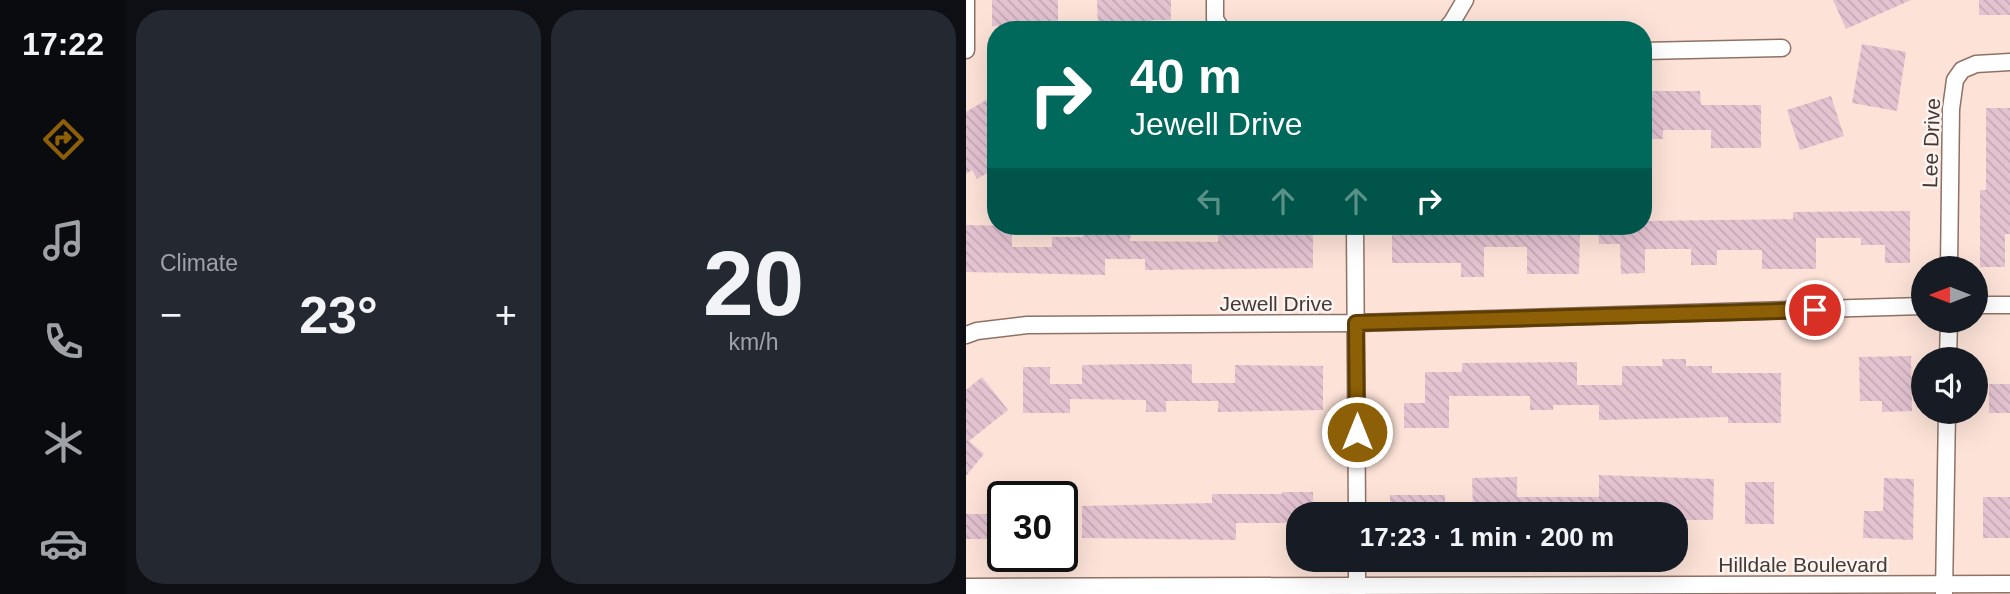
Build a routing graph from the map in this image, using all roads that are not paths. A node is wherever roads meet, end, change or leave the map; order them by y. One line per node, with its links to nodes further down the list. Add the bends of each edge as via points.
1 (966, 0): 7 (street)
2 (1215, 0): 4 (street)
3 (1465, 0): 5 (street)
4 (1217, 21)
5 (1456, 21)
6 (1782, 48): 8 (street)
7 (966, 50)
8 (1652, 51)
9 (2010, 62): 11 (street, Lee Drive, via 1976,64 1955,80)
10 (1355, 235): 15 (street)
11 (1950, 256)
12 (1988, 305): 13 (street)
13 (2010, 305)
14 (1911, 306): 15 (street, Jewell Drive)
15 (1356, 323): 16 (street, Jewell Drive, via 1027,325); 18 (street)
16 (966, 335)
17 (1947, 424): 23 (street)
18 (1357, 502)
19 (1357, 572): 24 (street)
20 (2010, 584): 23 (street, Hilldale Boulevard)
21 (966, 587): 24 (street, Hilldale Boulevard)
22 (1649, 589): 23 (street, Hilldale Boulevard); 24 (street, Hilldale Boulevard)
23 (1944, 589)
24 (1357, 591)

